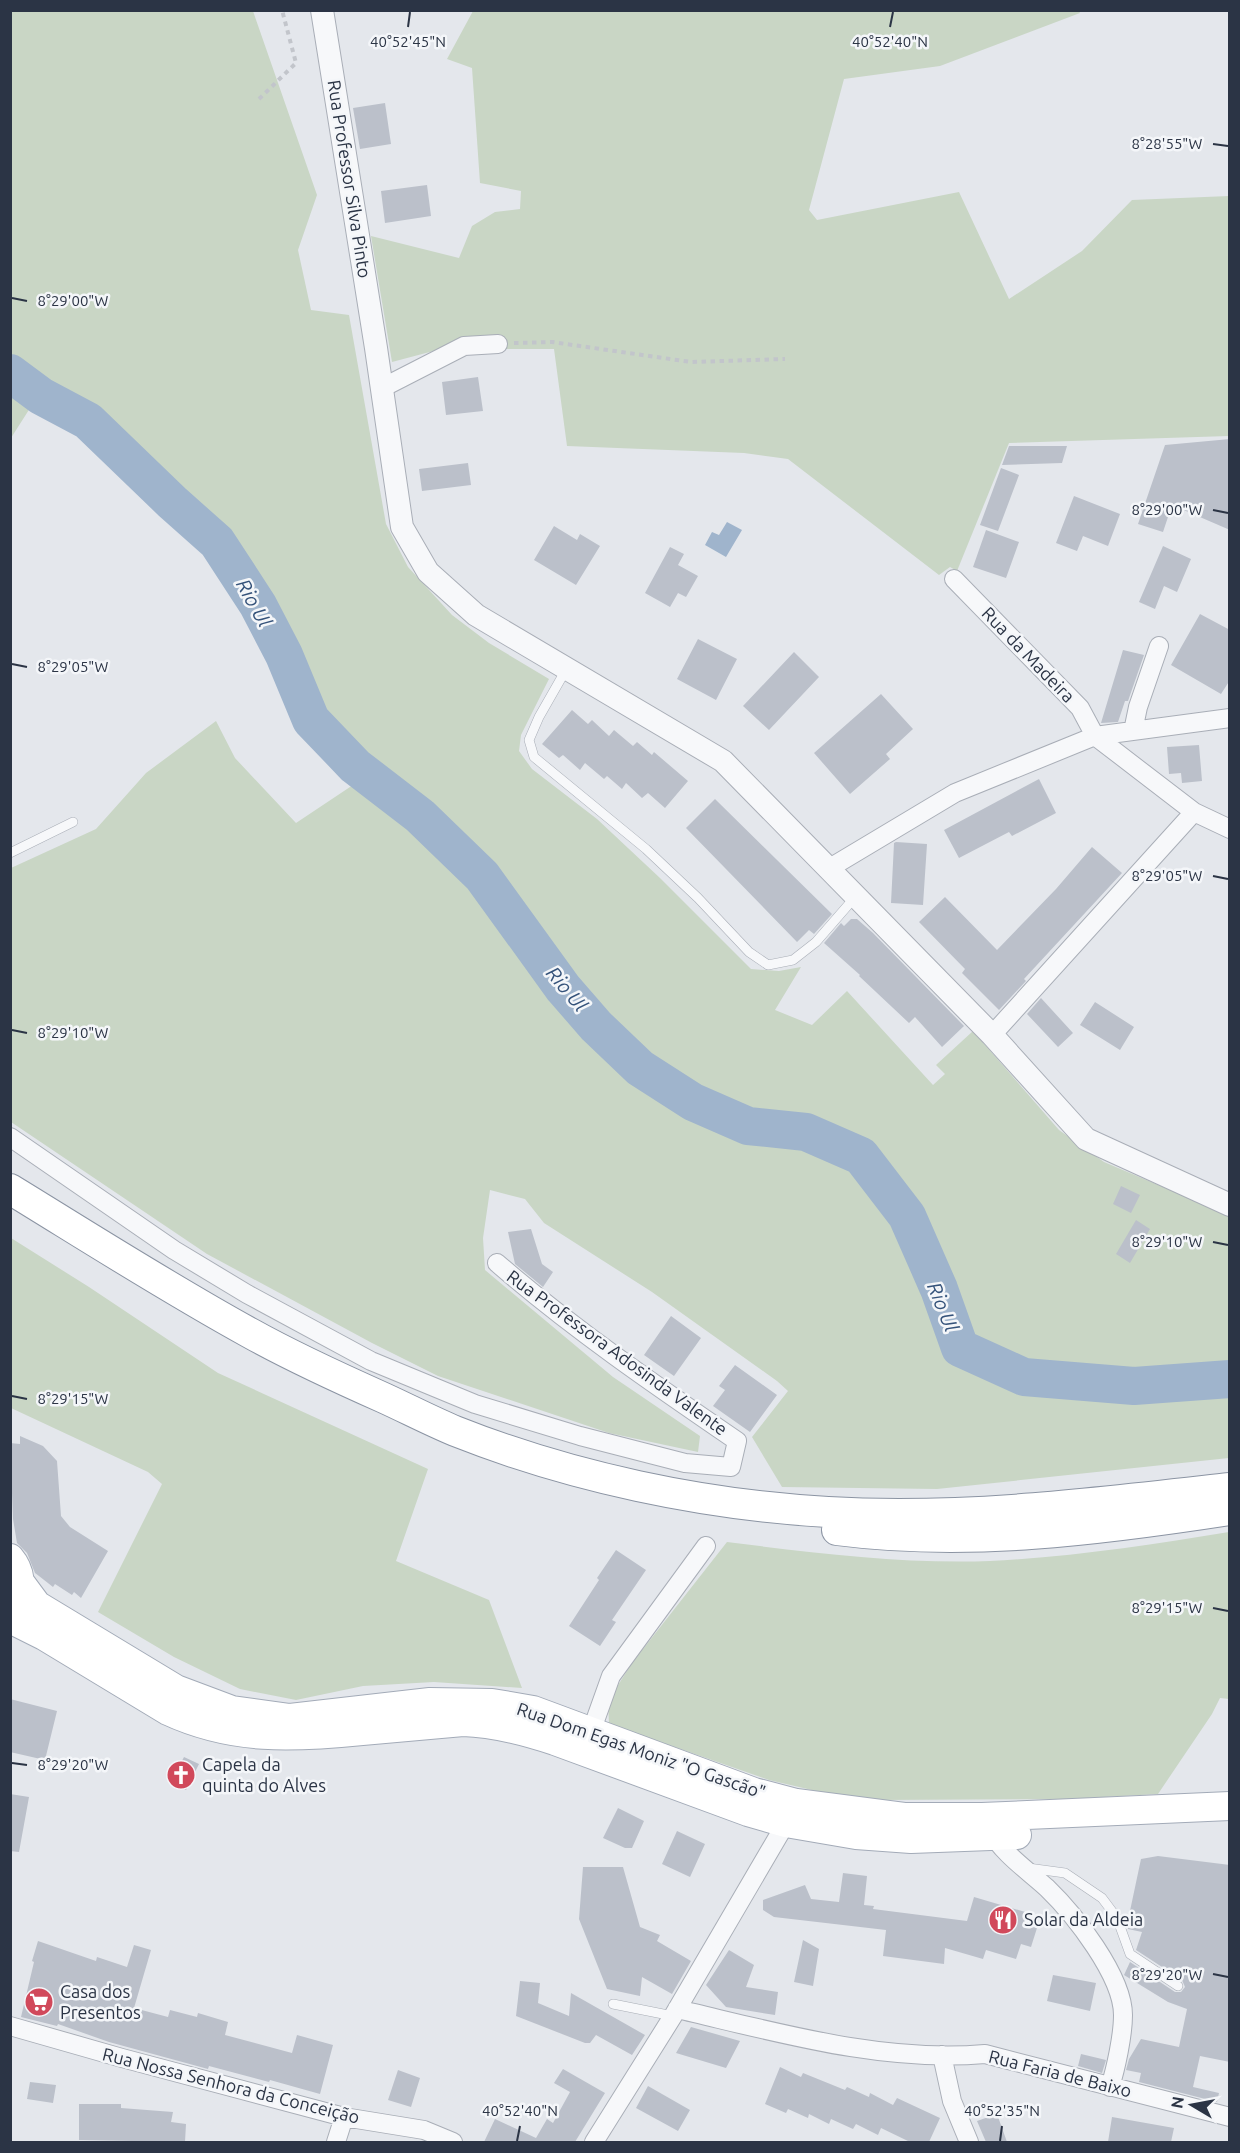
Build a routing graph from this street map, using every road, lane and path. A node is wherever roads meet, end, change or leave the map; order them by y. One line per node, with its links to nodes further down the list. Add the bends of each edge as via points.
1 (282, 10): 3 (path, via 296,63)
2 (322, 10): 6 (street, Rua Professor Silva Pinto)
3 (260, 99)
4 (498, 344): 5 (path, via 552,342 692,362); 6 (street, via 464,346)
5 (785, 359)
6 (382, 388): 9 (street, Rua Professor Silva Pinto, via 402,527 428,572 476,615)
7 (954, 579): 12 (street, Rua da Madeira, via 1080,708)
8 (1159, 645): 11 (street)
9 (567, 668): 17 (street, Rua Professor Silva Pinto, via 723,761); 18 (lane, via 529,740 534,757 646,849 749,952 768,965 794,960 816,942)
10 (1230, 718): 11 (street)
11 (1132, 731): 12 (street)
12 (1095, 736): 13 (street); 17 (street, via 955,793)
13 (1194, 812): 15 (street); 19 (street)
14 (73, 822): 16 (lane)
15 (1230, 829)
16 (10, 853)
17 (828, 869): 18 (street, Rua Professor Silva Pinto)
18 (856, 896): 19 (street, Rua Professor Silva Pinto)
19 (992, 1035): 22 (street, Rua Professor Silva Pinto, via 1086,1139)
20 (10, 1137): 24 (street, Rua Professora Adosinda Valente, via 174,1250 371,1361 475,1404 580,1436 685,1463 731,1467 737,1441 647,1379)
21 (10, 1189): 25 (highway, via 222,1317 331,1374 453,1430 585,1472 665,1491 763,1507 878,1514 1090,1504)
22 (1230, 1205)
23 (10, 1210): 26 (highway, via 272,1367 401,1427 529,1473 611,1493 765,1521 934,1538 1095,1529)
24 (496, 1263)
25 (1230, 1488)
26 (1230, 1510)
27 (706, 1546): 31 (street, via 611,1677)
28 (16, 1570): 29 (main road, via 20,1593); 31 (main road, Rua Dom Egas Moniz "O Gascão", via 37,1605 176,1689 232,1710 290,1719 430,1702 492,1702 533,1710)
29 (10, 1610)
30 (10, 1619): 33 (main road, Rua Dom Egas Moniz "O Gascão", via 168,1712 227,1731 303,1737 485,1723 547,1738)
31 (591, 1732): 34 (main road, Rua Dom Egas Moniz "O Gascão", via 754,1792 796,1803)
32 (1230, 1806): 34 (main road, Rua Dom Egas Moniz "O Gascão")
33 (786, 1823): 34 (main road, Rua Dom Egas Moniz "O Gascão", via 856,1835 911,1839); 39 (street)
34 (987, 1826): 35 (main road, Rua Dom Egas Moniz "O Gascão"); 36 (street)
35 (1230, 1826)
36 (1022, 1867): 37 (lane, via 1065,1873 1102,1898 1117,1918 1130,1954); 42 (street, via 1048,1889 1087,1934 1116,1983 1123,2014)
37 (1178, 1986)
38 (613, 2004): 39 (lane)
39 (675, 2012): 41 (street, Rua Faria de Baixo, via 886,2053); 47 (street)
40 (10, 2026): 43 (street, Rua Nossa Senhora da Conceição)
41 (942, 2055): 42 (street, Rua Faria de Baixo, via 985,2054); 48 (street, via 952,2101)
42 (1110, 2087): 44 (street, Rua Faria de Baixo)
43 (344, 2117): 45 (street); 46 (street, Rua Nossa Senhora da Conceição, via 424,2130)
44 (1230, 2117)
45 (336, 2142)
46 (453, 2142)
47 (594, 2142)
48 (969, 2142)

